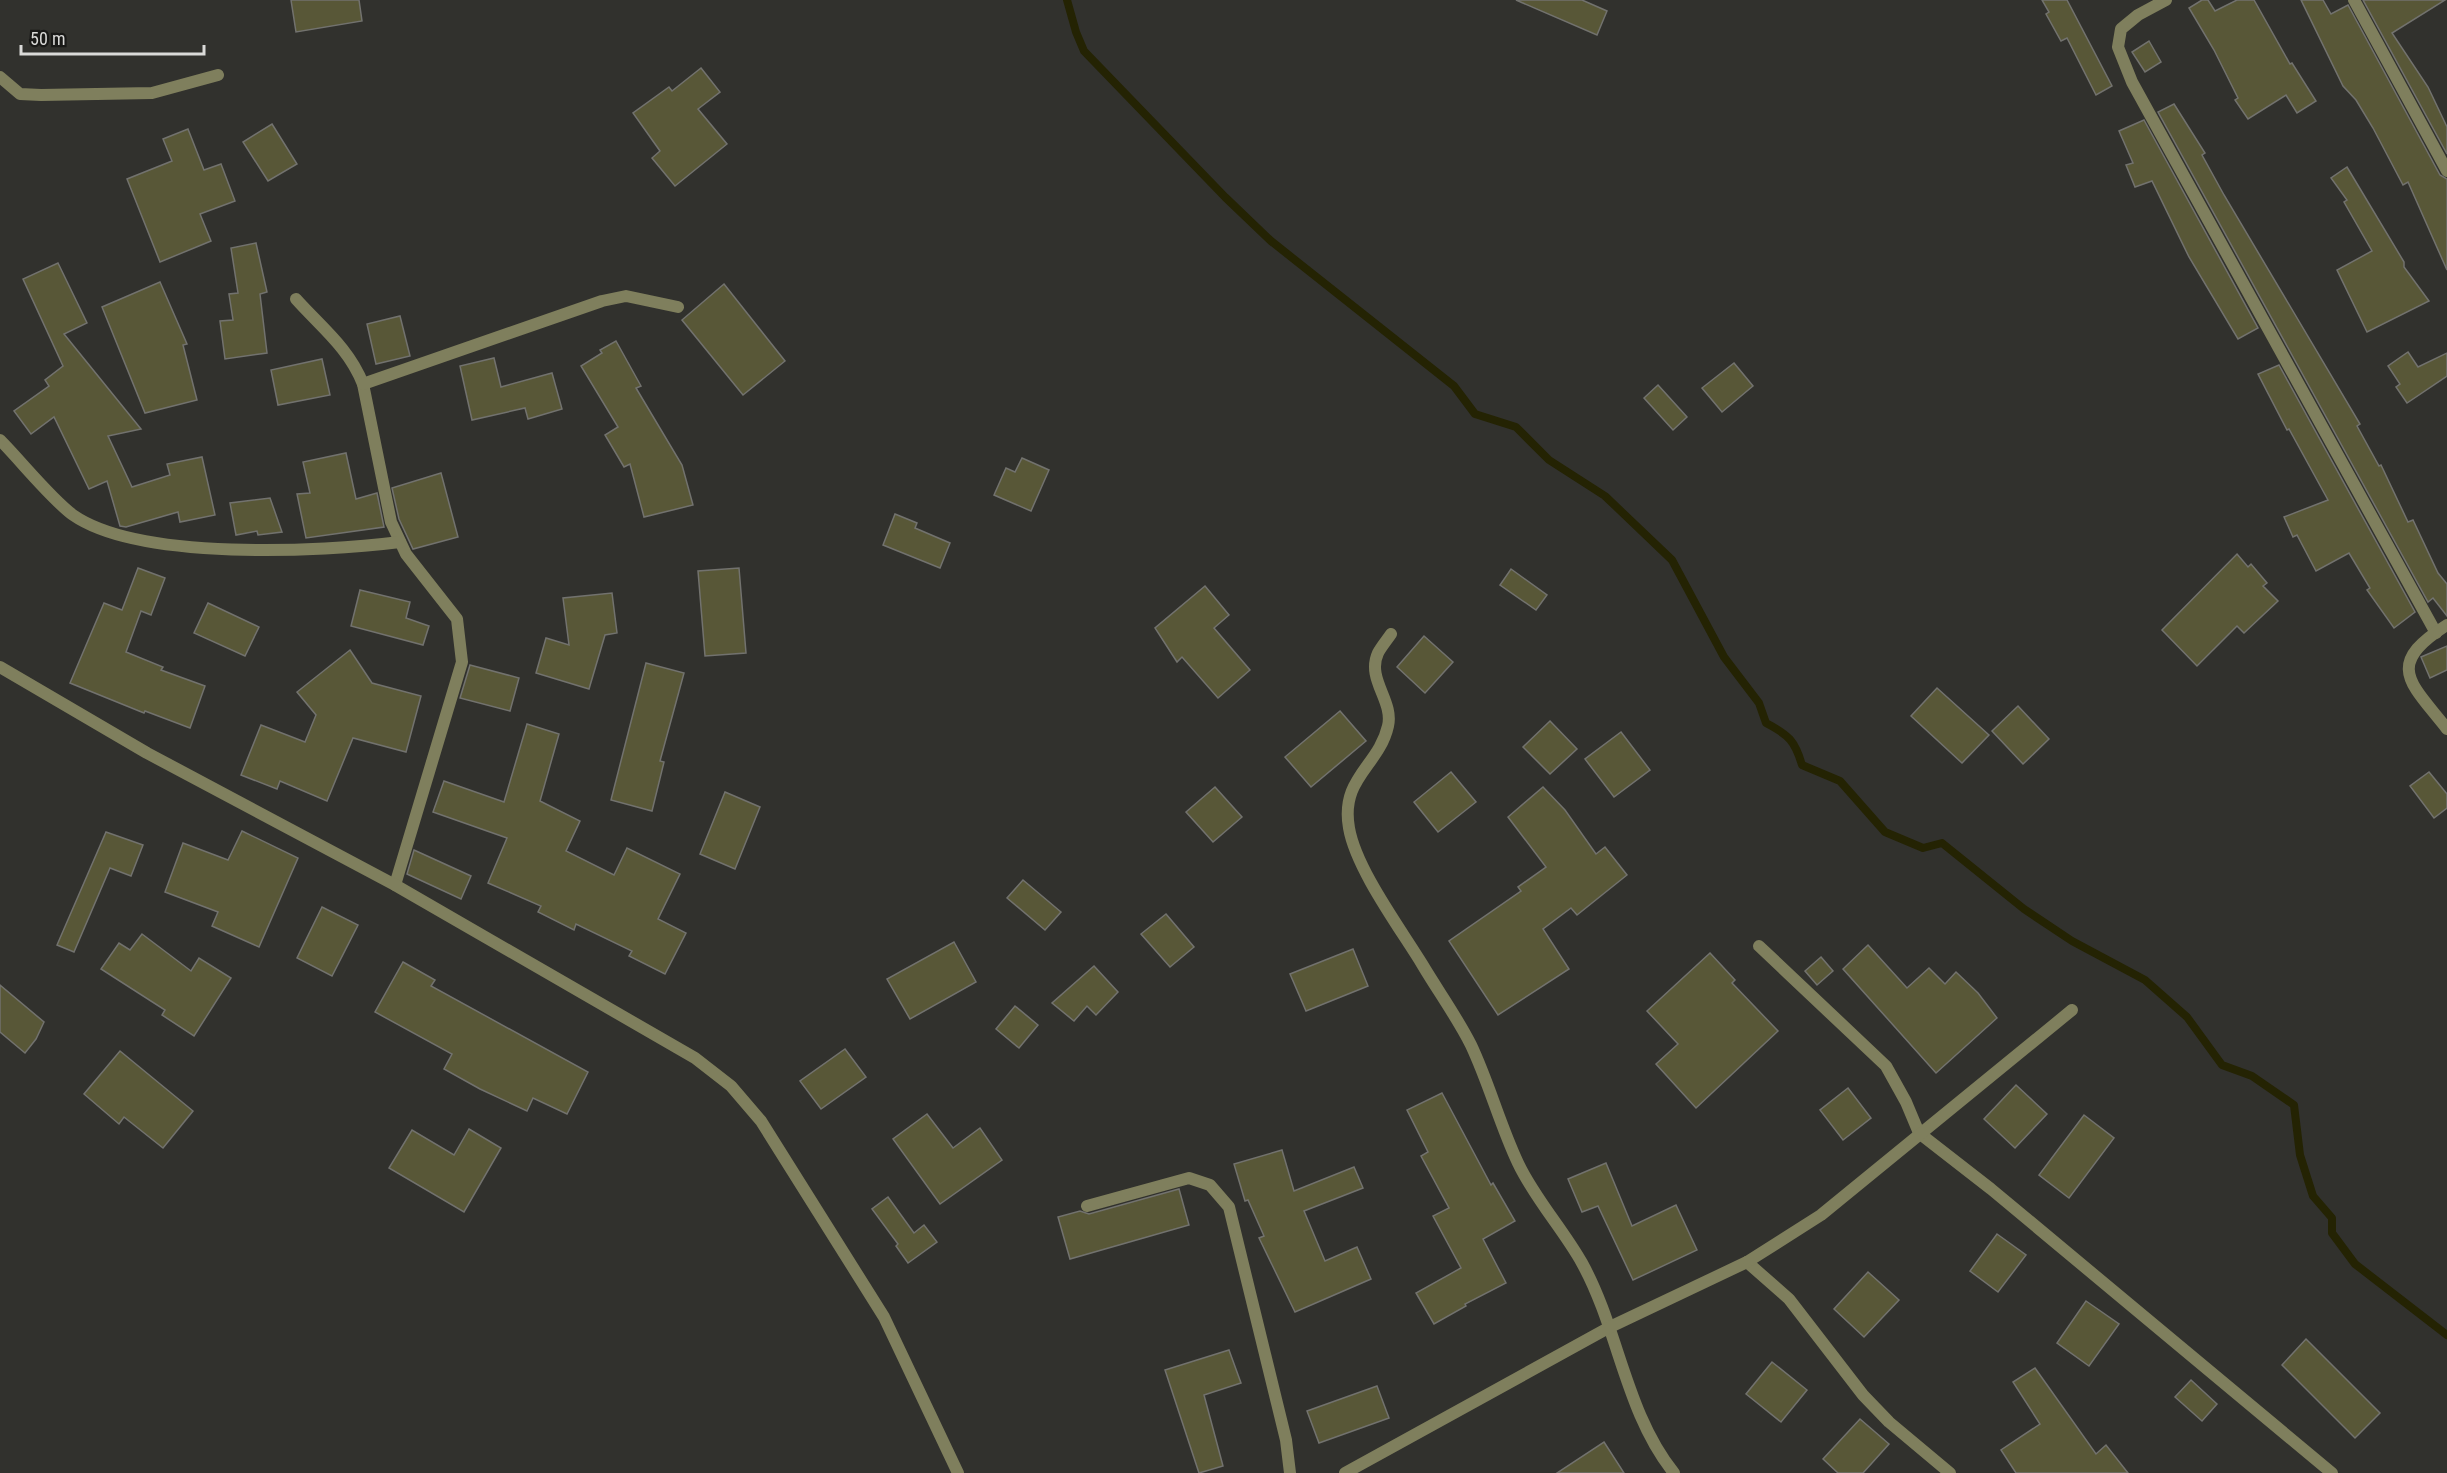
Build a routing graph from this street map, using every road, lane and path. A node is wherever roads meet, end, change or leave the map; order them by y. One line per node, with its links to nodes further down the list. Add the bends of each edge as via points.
1 (2166, 0): 12 (street, via 2121,29 2118,47 2132,82)
2 (2354, 0): 5 (street)
3 (218, 75): 4 (street, via 152,93 41,95 20,94)
4 (0, 77)
5 (2447, 171)
6 (296, 299): 8 (street, via 337,339 355,364)
7 (678, 307): 8 (street, via 626,296 602,301)
8 (363, 384): 10 (street, via 391,522)
9 (0, 440): 10 (street, via 71,514 121,536 206,548 352,548)
10 (400, 542): 16 (street, via 457,619 462,662)
11 (2447, 625): 12 (street)
12 (2436, 633): 15 (street, via 2409,659 2409,680)
13 (1391, 634): 22 (street, via 1377,654 1375,676 1389,710 1389,723 1384,739 1350,790 1349,829 1366,871 1470,1044 1519,1164 1581,1262)
14 (0, 667): 16 (street, via 147,753)
15 (2447, 729)
16 (395, 885): 23 (street, via 695,1058 731,1086 761,1121 884,1317)
17 (1759, 946): 19 (street, via 1886,1066)
18 (2072, 1010): 19 (street)
19 (1918, 1133): 21 (street, via 1821,1215); 28 (street, via 2037,1226)
20 (1087, 1206): 24 (street, via 1190,1178 1210,1185 1229,1207 1286,1440)
21 (1747, 1262): 22 (street); 27 (street, via 1789,1299 1863,1395)
22 (1610, 1327): 25 (street); 26 (street, via 1641,1416 1656,1450)
23 (958, 1473)
24 (1290, 1473)
25 (1345, 1473)
26 (1674, 1473)
27 (1950, 1473)
28 (2331, 1473)

